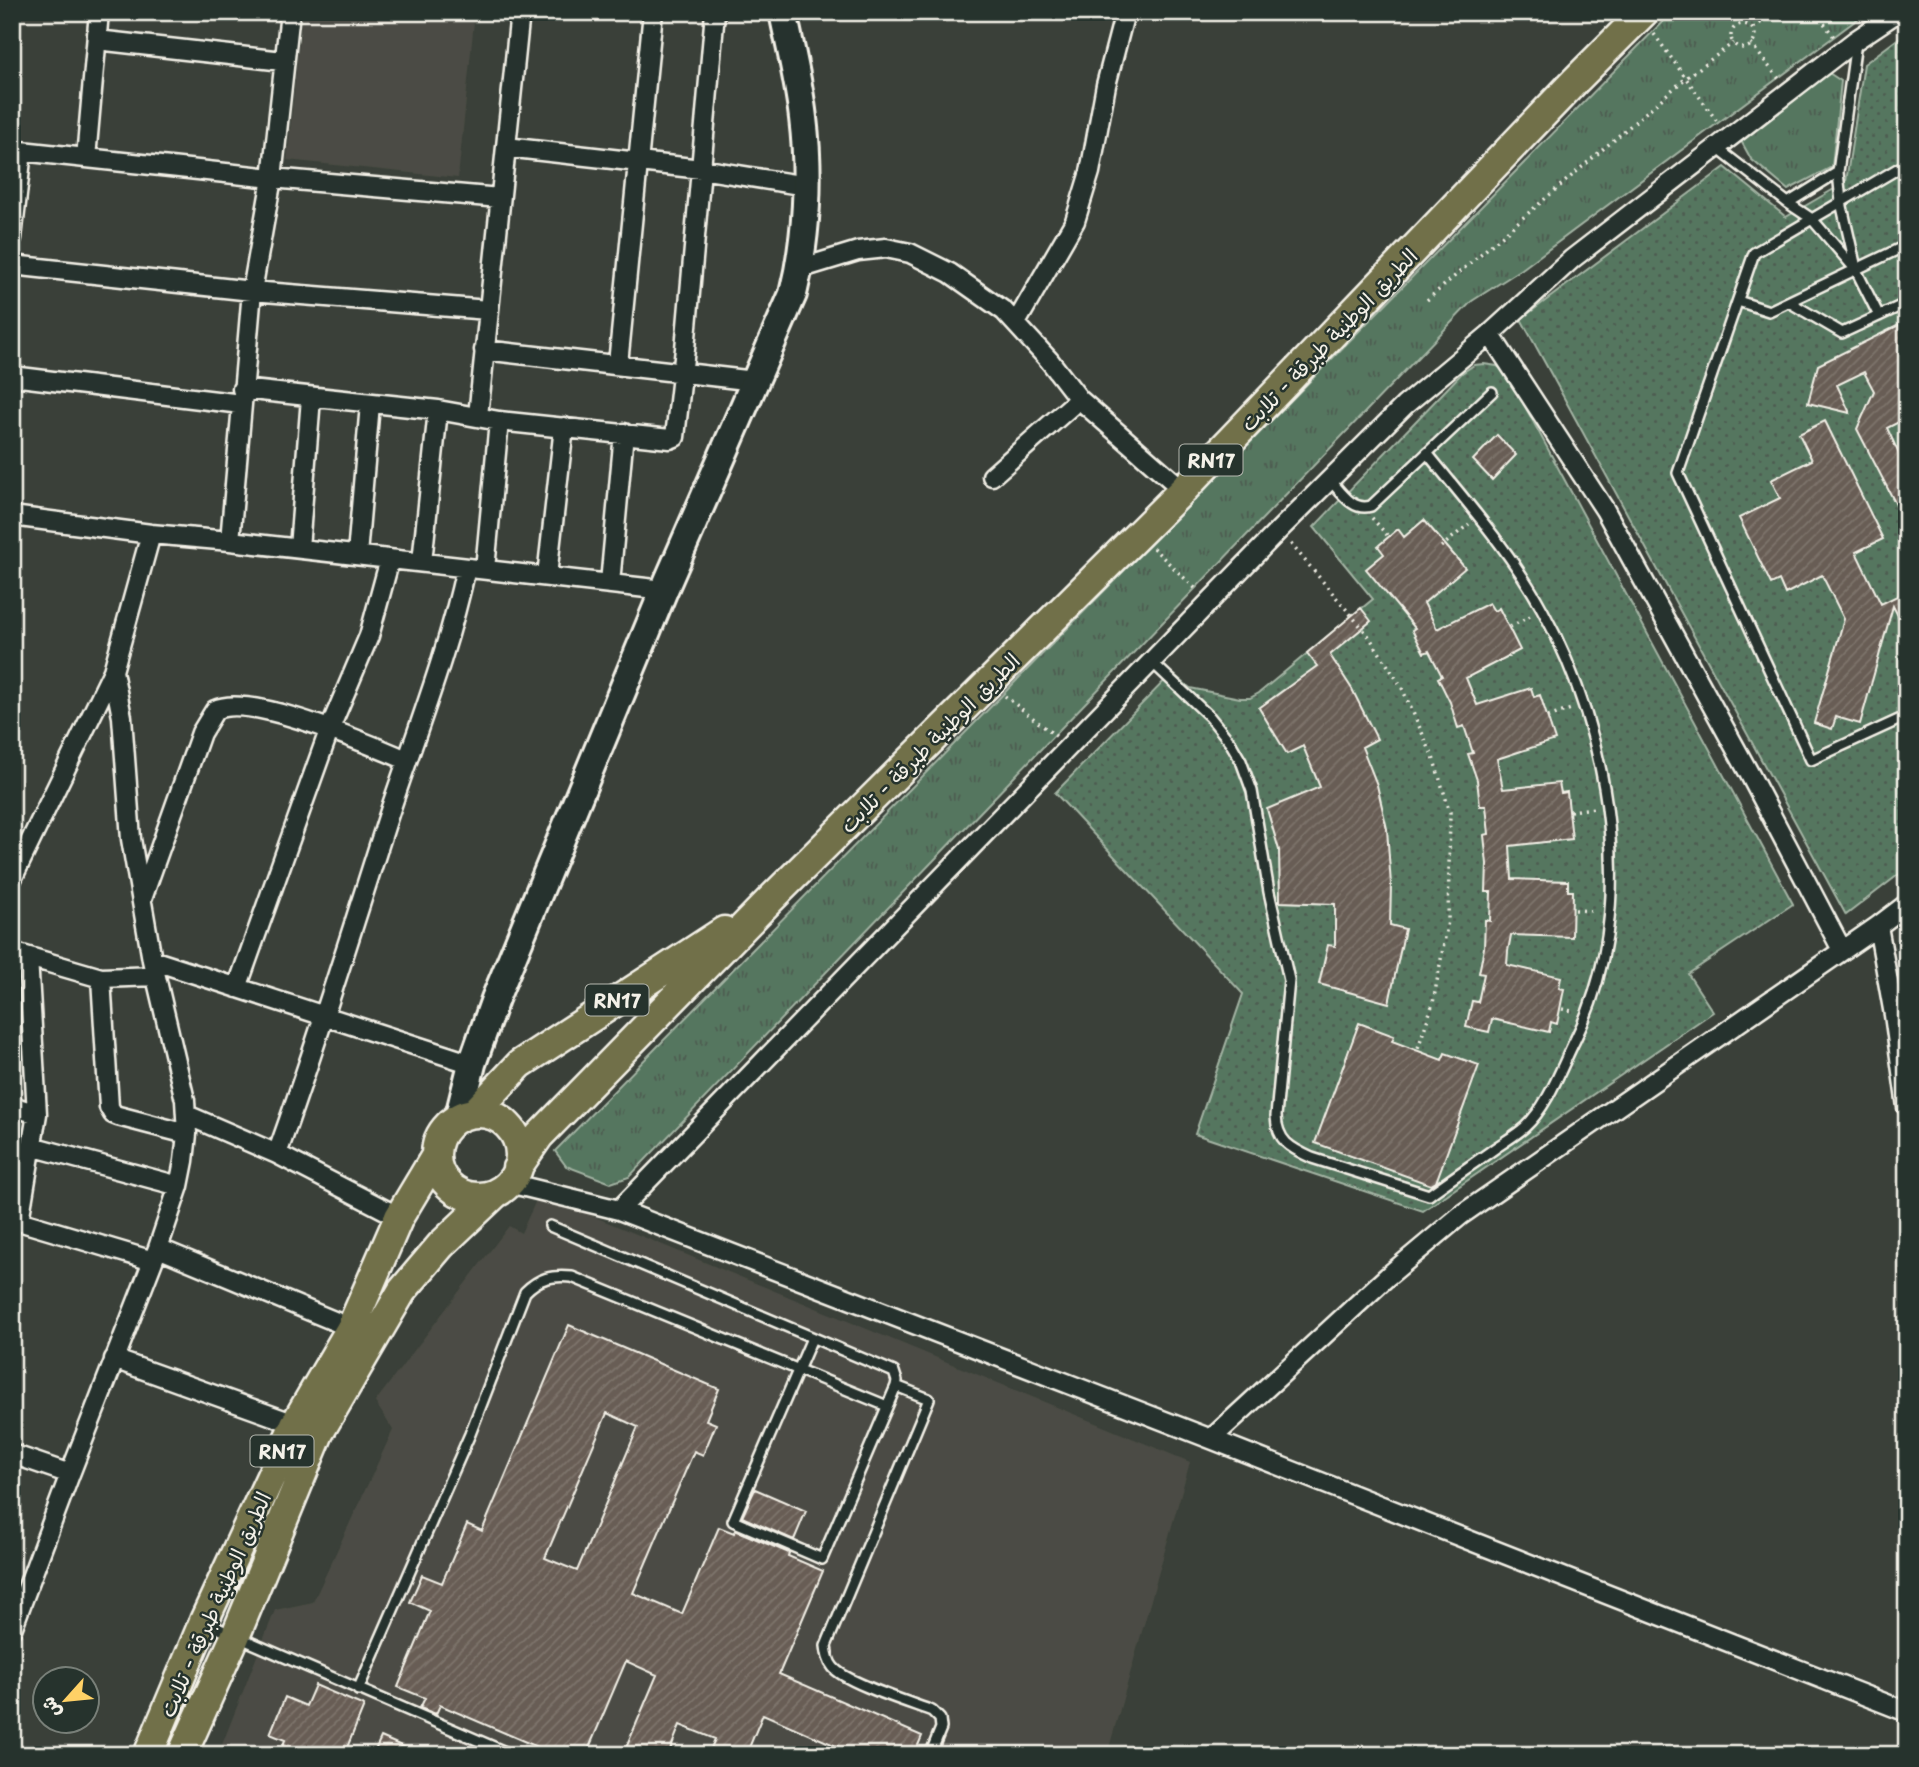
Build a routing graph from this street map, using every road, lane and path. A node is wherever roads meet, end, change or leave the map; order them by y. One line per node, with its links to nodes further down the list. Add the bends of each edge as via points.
1 (99, 12): 12 (street)
2 (290, 12): 16 (street)
3 (520, 12): 20 (street)
4 (653, 12): 23 (street)
5 (715, 12): 24 (street)
6 (783, 12): 28 (street, via 803,117)
7 (1125, 12): 45 (street, via 1076,221)
8 (1774, 12): 11 (path)
9 (1898, 12): 13 (street)
10 (1642, 14): 17 (path); 65 (main road, الطريق الوطنية طبرقة - تلابت / RN17)
11 (1753, 28): 14 (path, via 1745,23 1736,26 1731,34); 15 (path)
12 (97, 40): 16 (street); 22 (street)
13 (1856, 40): 18 (street); 26 (lane)
14 (1733, 43): 15 (path, via 1741,48); 17 (path)
15 (1751, 44): 18 (path)
16 (283, 61): 27 (street)
17 (1686, 78): 19 (path); 39 (path)
18 (1788, 91): 19 (street)
19 (1722, 142): 31 (lane); 46 (street, via 1572,259)
20 (506, 147): 23 (street); 29 (street)
21 (17, 151): 22 (street); 33 (street)
22 (86, 158): 27 (street)
23 (639, 161): 24 (street); 48 (street)
24 (701, 169): 28 (street); 49 (street)
25 (1907, 171): 30 (lane, via 1899,168)
26 (1838, 172): 30 (lane); 31 (lane)
27 (272, 178): 29 (street); 38 (street)
28 (806, 186): 36 (street)
29 (500, 198): 43 (street)
30 (1841, 202): 32 (lane); 37 (lane)
31 (1788, 203): 32 (lane)
32 (1812, 219): 37 (lane); 40 (lane, via 1754,253)
33 (12, 238)
34 (1907, 245): 37 (lane)
35 (12, 265): 38 (street)
36 (799, 270): 45 (street, via 859,251 886,248 910,253 990,300); 51 (street)
37 (1856, 270): 41 (lane); 44 (lane)
38 (252, 290): 43 (street); 53 (street)
39 (1427, 300)
40 (1738, 301): 41 (lane, via 1769,312); 91 (lane, via 1678,473 1811,760)
41 (1789, 302): 44 (lane, via 1842,333)
42 (1907, 303): 44 (lane)
43 (488, 310): 47 (street)
44 (1879, 316)
45 (1016, 323): 55 (street)
46 (1490, 334): 64 (street, via 1405,405); 105 (street, via 1605,510)
47 (484, 350): 48 (street); 58 (street)
48 (618, 364): 49 (street)
49 (683, 371): 51 (street); 61 (street, via 674,437)
50 (12, 376): 53 (street)
51 (755, 381): 83 (street)
52 (1492, 392): 62 (lane)
53 (241, 396): 54 (street); 73 (street)
54 (311, 398): 56 (street); 75 (street)
55 (1079, 399): 63 (street); 65 (street)
56 (370, 404): 57 (street); 76 (street)
57 (438, 411): 58 (street); 78 (street)
58 (478, 416): 59 (street)
59 (499, 421): 60 (street); 80 (street)
60 (564, 428): 61 (street); 81 (street)
61 (624, 433): 82 (street)
62 (1427, 453): 66 (lane); 68 (lane)
63 (992, 475)
64 (1330, 480): 66 (lane, via 1351,502); 69 (street)
65 (1183, 490): 71 (main road, الطريق الوطنية طبرقة - تلابت / RN17)
66 (1364, 508): 72 (path)
67 (12, 516): 70 (street)
68 (1479, 516): 74 (path); 85 (lane)
69 (1279, 530): 84 (street); 111 (path, via 1368,635 1401,687 1433,757 1450,812 1448,921 1433,1003)
70 (151, 534): 73 (street); 88 (street)
71 (1139, 534): 84 (path); 89 (main road, الطريق الوطنية طبرقة - تلابت / RN17)
72 (1387, 535)
73 (230, 541): 75 (street)
74 (1441, 547)
75 (299, 548): 76 (street)
76 (357, 555): 77 (street)
77 (390, 559): 78 (street); 93 (street, via 369,636)
78 (422, 562): 79 (street)
79 (466, 568): 80 (street); 95 (street, via 447,646)
80 (485, 569): 81 (street)
81 (547, 576): 82 (street)
82 (610, 583): 83 (street)
83 (664, 590): 112 (street)
84 (1209, 602): 87 (street)
85 (1543, 610): 86 (path); 90 (lane)
86 (1510, 627)
87 (1152, 662): 94 (street); 103 (lane, via 1210,717 1241,761 1252,791 1289,980 1276,1116 1277,1129 1294,1150 1429,1195 1526,1126 1546,1099 1588,1015)
88 (113, 671): 98 (street); 99 (street)
89 (988, 683): 94 (path); 100 (main road, الطريق الوطنية طبرقة - تلابت / RN17)
90 (1583, 705): 92 (path); 96 (lane)
91 (1907, 716)
92 (1548, 717)
93 (330, 728): 95 (street); 99 (street, via 252,708 220,707 211,713); 109 (street)
94 (1069, 747): 124 (street)
95 (407, 761): 110 (street)
96 (1607, 807): 97 (path); 103 (lane)
97 (1570, 811)
98 (12, 879)
99 (142, 899): 107 (street)
100 (770, 900): 116 (main road, الطريق الوطنية طبرقة - تلابت / RN17, via 520,1064); 122 (main road, الطريق الوطنية طبرقة - تلابت / RN17, via 539,1136)
101 (1907, 904): 104 (street)
102 (1576, 910): 103 (path)
103 (1608, 911)
104 (1878, 926): 105 (street); 114 (street)
105 (1842, 950): 136 (street, via 1461,1215)
106 (20, 955): 108 (street); 115 (street)
107 (154, 968): 108 (street); 109 (street); 117 (street)
108 (101, 978): 118 (street, via 109,1107 118,1116)
109 (237, 988): 110 (street)
110 (324, 1015): 112 (street); 120 (street)
111 (1417, 1051)
112 (472, 1064): 116 (street)
113 (12, 1106): 115 (street)
114 (1907, 1107)
115 (37, 1114): 119 (street)
116 (467, 1114): 121 (main road, RN17, via 441,1133); 122 (main road, via 489,1114 511,1129 520,1155)
117 (187, 1115): 118 (street); 120 (street)
118 (187, 1135): 123 (street)
119 (31, 1146): 123 (street); 126 (street)
120 (277, 1154): 125 (street)
121 (435, 1157): 122 (main road, via 446,1182 469,1196 483,1197); 125 (main road, الطريق الوطنية طبرقة - تلابت / RN17)
122 (508, 1181): 124 (street); 141 (main road, الطريق الوطنية طبرقة - تلابت / RN17, via 441,1245 402,1291 319,1433)
123 (179, 1185): 128 (street)
124 (619, 1210): 136 (street)
125 (399, 1217): 129 (main road, الطريق الوطنية طبرقة - تلابت / RN17)
126 (16, 1220): 128 (street)
127 (550, 1226): 130 (lane)
128 (156, 1254): 129 (street); 131 (street)
129 (351, 1328): 135 (main road, الطريق الوطنية طبرقة - تلابت / RN17)
130 (812, 1338): 132 (lane); 133 (lane, via 894,1372)
131 (114, 1359): 135 (street); 138 (street)
132 (798, 1370): 134 (lane); 134 (lane, via 733,1521 822,1559); 142 (lane, via 572,1277 536,1281 525,1292 470,1433)
133 (895, 1386): 134 (lane); 147 (lane, via 929,1399 826,1646 833,1668 847,1677 932,1711 940,1719)
134 (887, 1406)
135 (295, 1424): 139 (main road, الطريق الوطنية طبرقة - تلابت / RN17)
136 (1211, 1439): 143 (street)
137 (12, 1454): 138 (street)
138 (70, 1474): 140 (street)
139 (204, 1621): 141 (lane); 144 (main road, الطريق الوطنية طبرقة - تلابت / RN17)
140 (13, 1625)
141 (235, 1637): 142 (lane); 145 (main road, الطريق الوطنية طبرقة - تلابت / RN17)
142 (358, 1690): 146 (lane)
143 (1907, 1712)
144 (148, 1755)
145 (182, 1755)
146 (512, 1755)
147 (930, 1755)

